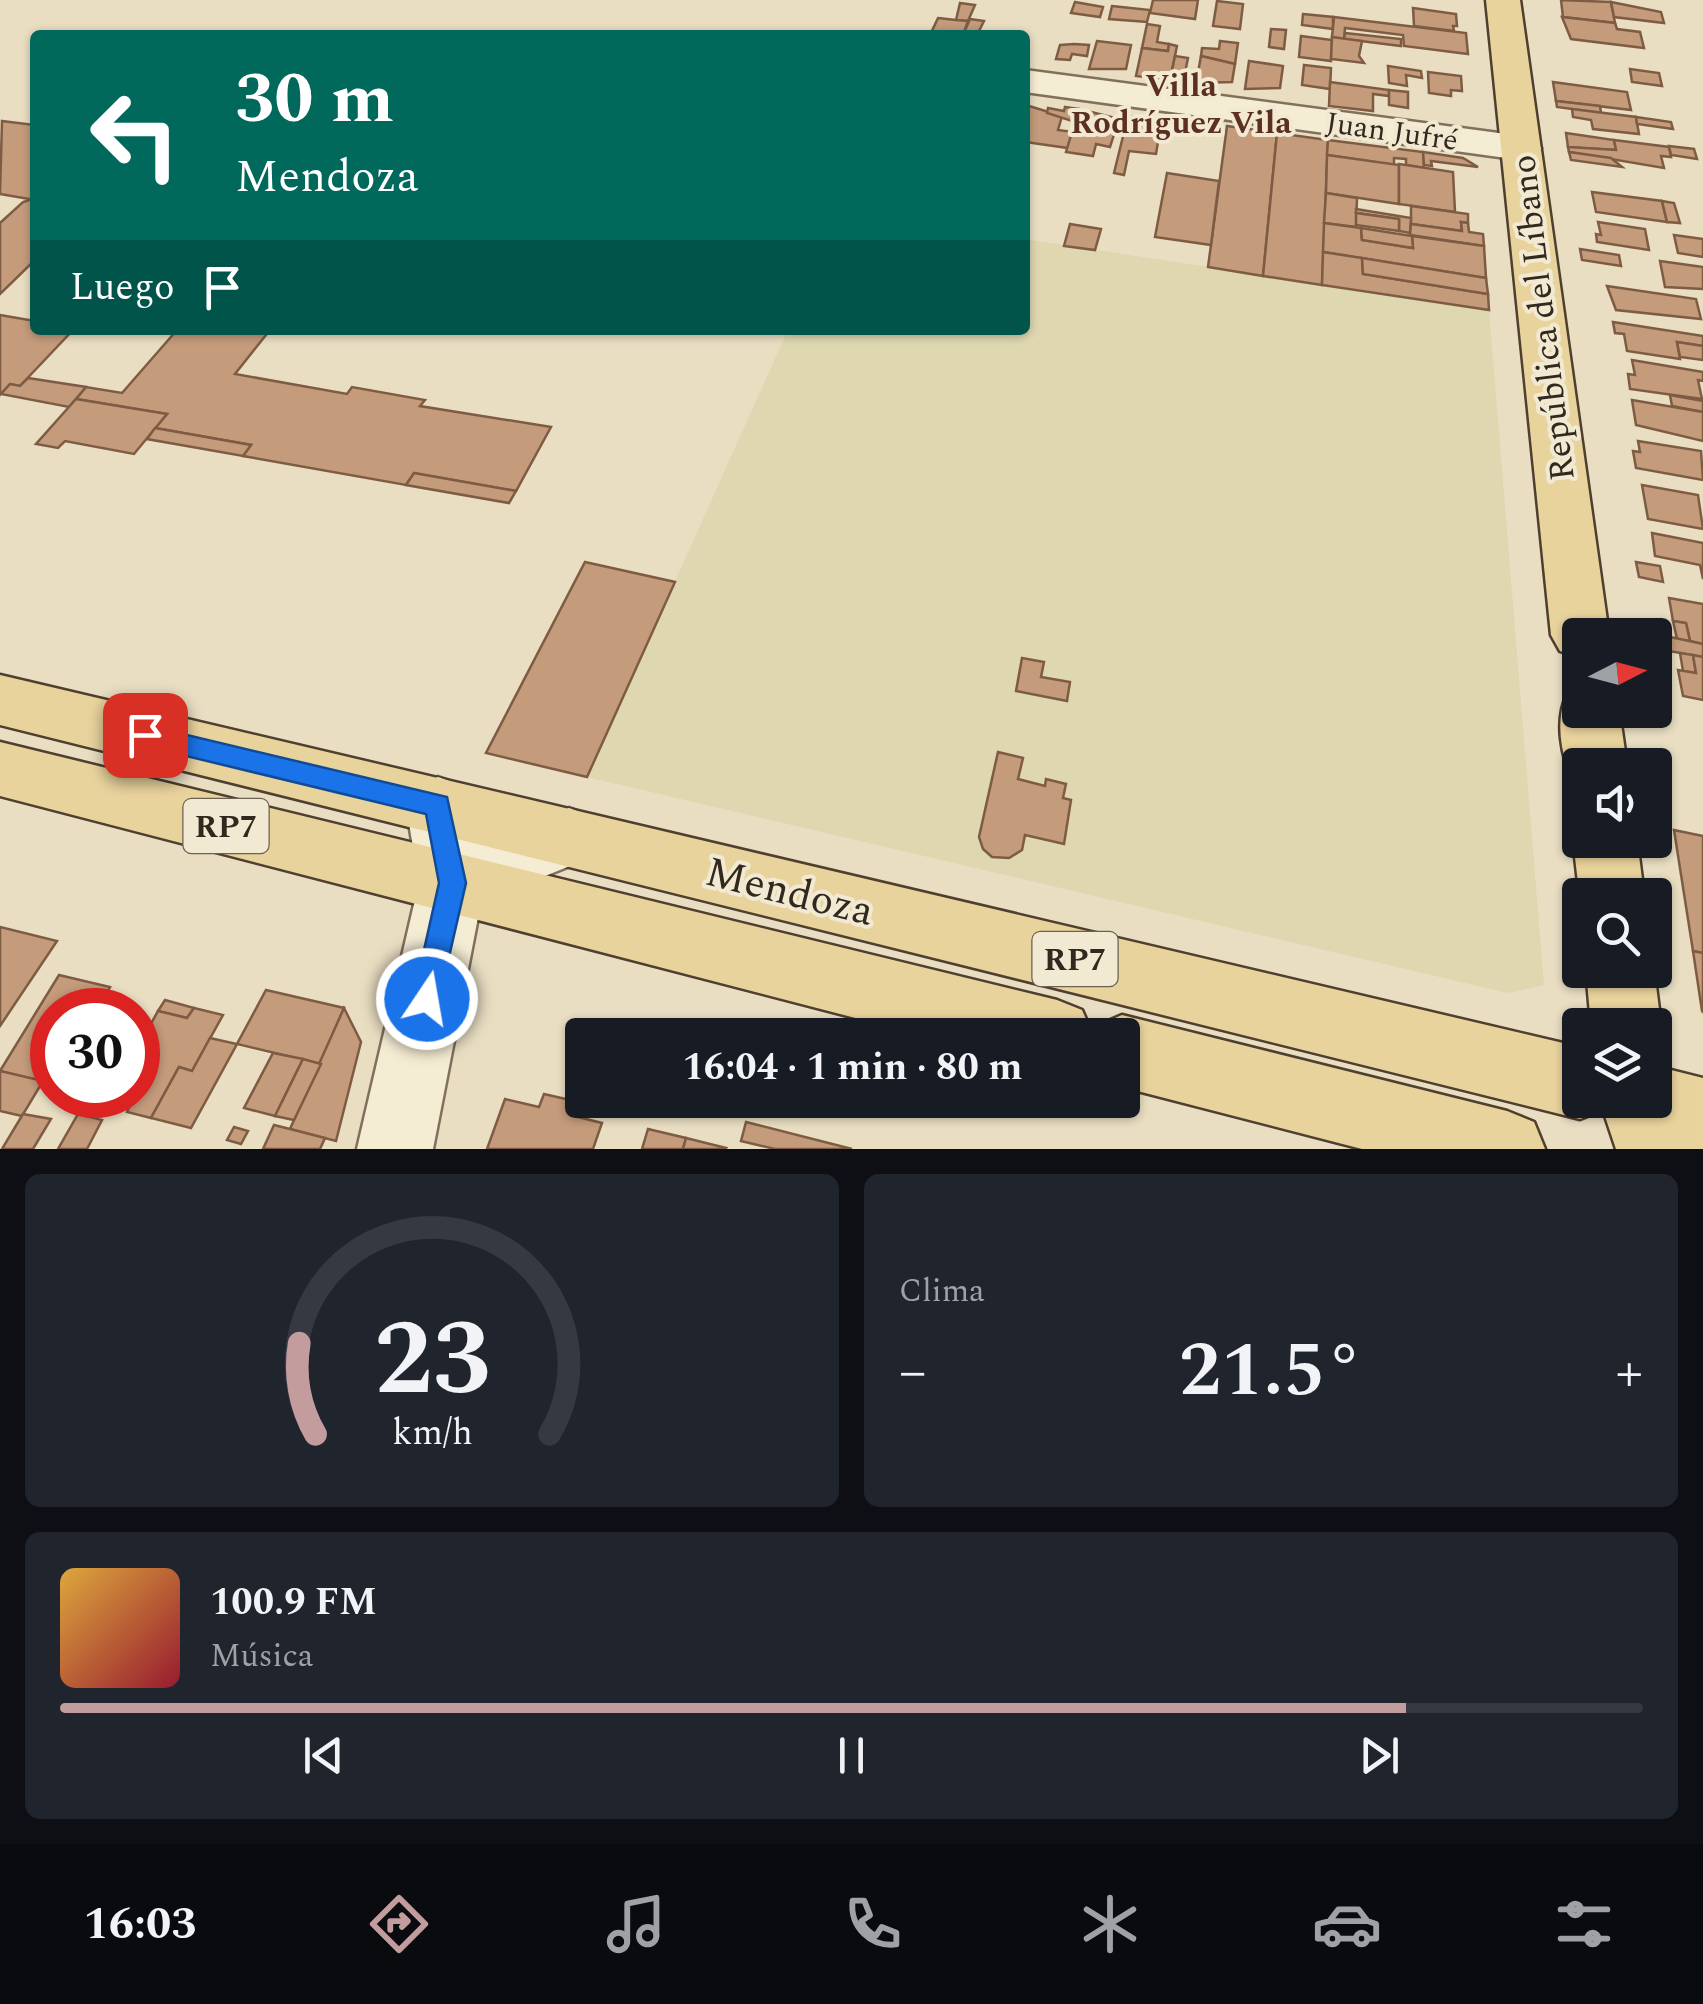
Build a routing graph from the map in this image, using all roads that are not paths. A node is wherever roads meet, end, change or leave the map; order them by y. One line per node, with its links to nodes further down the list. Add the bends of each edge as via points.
1 (1504, 0): 3 (main road, República del Líbano)
2 (1030, 82): 3 (street, Juan Jufré)
3 (1521, 148): 4 (main road, República del Líbano)
4 (1578, 618)
5 (0, 700): 7 (main road, Mendoza / RP7)
6 (0, 769): 9 (main road, Mendoza / RP7)
7 (438, 805): 8 (main road, Mendoza / RP7); 9 (street)
8 (569, 837): 9 (street); 12 (main road, Mendoza / RP7)
9 (452, 883): 10 (main road, Mendoza / RP7); 16 (street)
10 (989, 1018)
11 (1140, 1057): 17 (main road)
12 (1562, 1079)
13 (1672, 1107): 14 (main road)
14 (1703, 1115)
15 (1643, 1118): 18 (main road)
16 (395, 1149)
17 (1507, 1149)
18 (1654, 1149)

